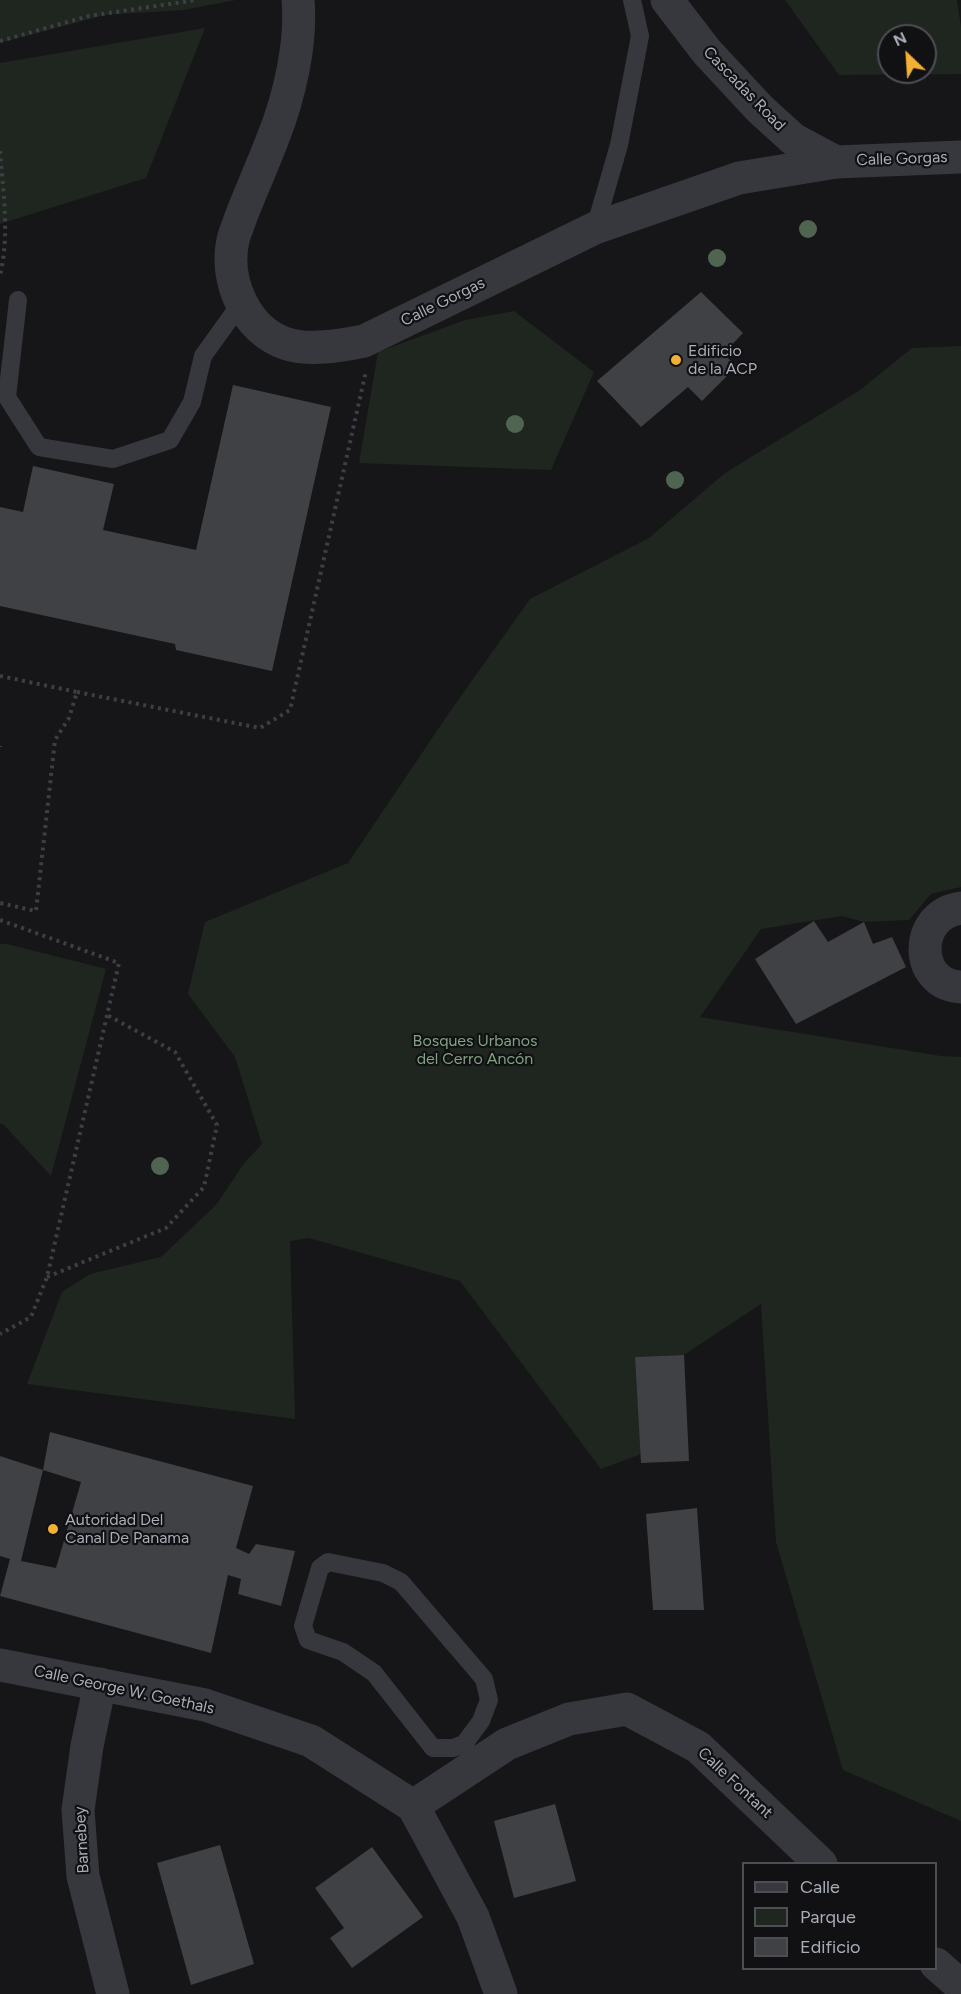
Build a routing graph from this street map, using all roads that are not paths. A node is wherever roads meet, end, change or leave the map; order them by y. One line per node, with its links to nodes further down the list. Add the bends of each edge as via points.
1 (299, 0): 8 (street, Calle Gorgas, via 298,41 288,90 233,240 230,270)
2 (632, 0): 6 (lane, via 640,36 619,145)
3 (668, 0): 5 (street, Cascadas Road, via 707,52 760,109 793,138)
4 (961, 157): 5 (street, Calle Gorgas)
5 (836, 162): 6 (street, Calle Gorgas, via 739,178)
6 (595, 228): 8 (street, Calle Gorgas, via 364,341 327,348 287,344 258,328)
7 (18, 300): 8 (lane, via 7,398 39,447 113,459 170,440 192,402 204,356)
8 (241, 303)
9 (961, 908): 10 (street, via 943,914 932,925 925,939 924,954 941,981)
10 (961, 987)
11 (0, 1665): 12 (street, Calle George W. Goethals)
12 (100, 1684): 14 (street, Calle George W. Goethals, via 205,1705 310,1741); 18 (street, Barnebey, via 78,1810 83,1876)
13 (470, 1754): 13 (lane, via 489,1700 484,1679 401,1582 383,1573 328,1562 320,1568 303,1626 308,1640 343,1652 374,1673 433,1748 453,1748); 14 (street, Calle Fontant); 15 (street, Calle Fontant, via 569,1719 627,1709 698,1747)
14 (414, 1806): 19 (street, via 473,1917)
15 (820, 1862)
16 (937, 1965): 17 (street)
17 (961, 1986)
18 (113, 1994)
19 (501, 1994)

